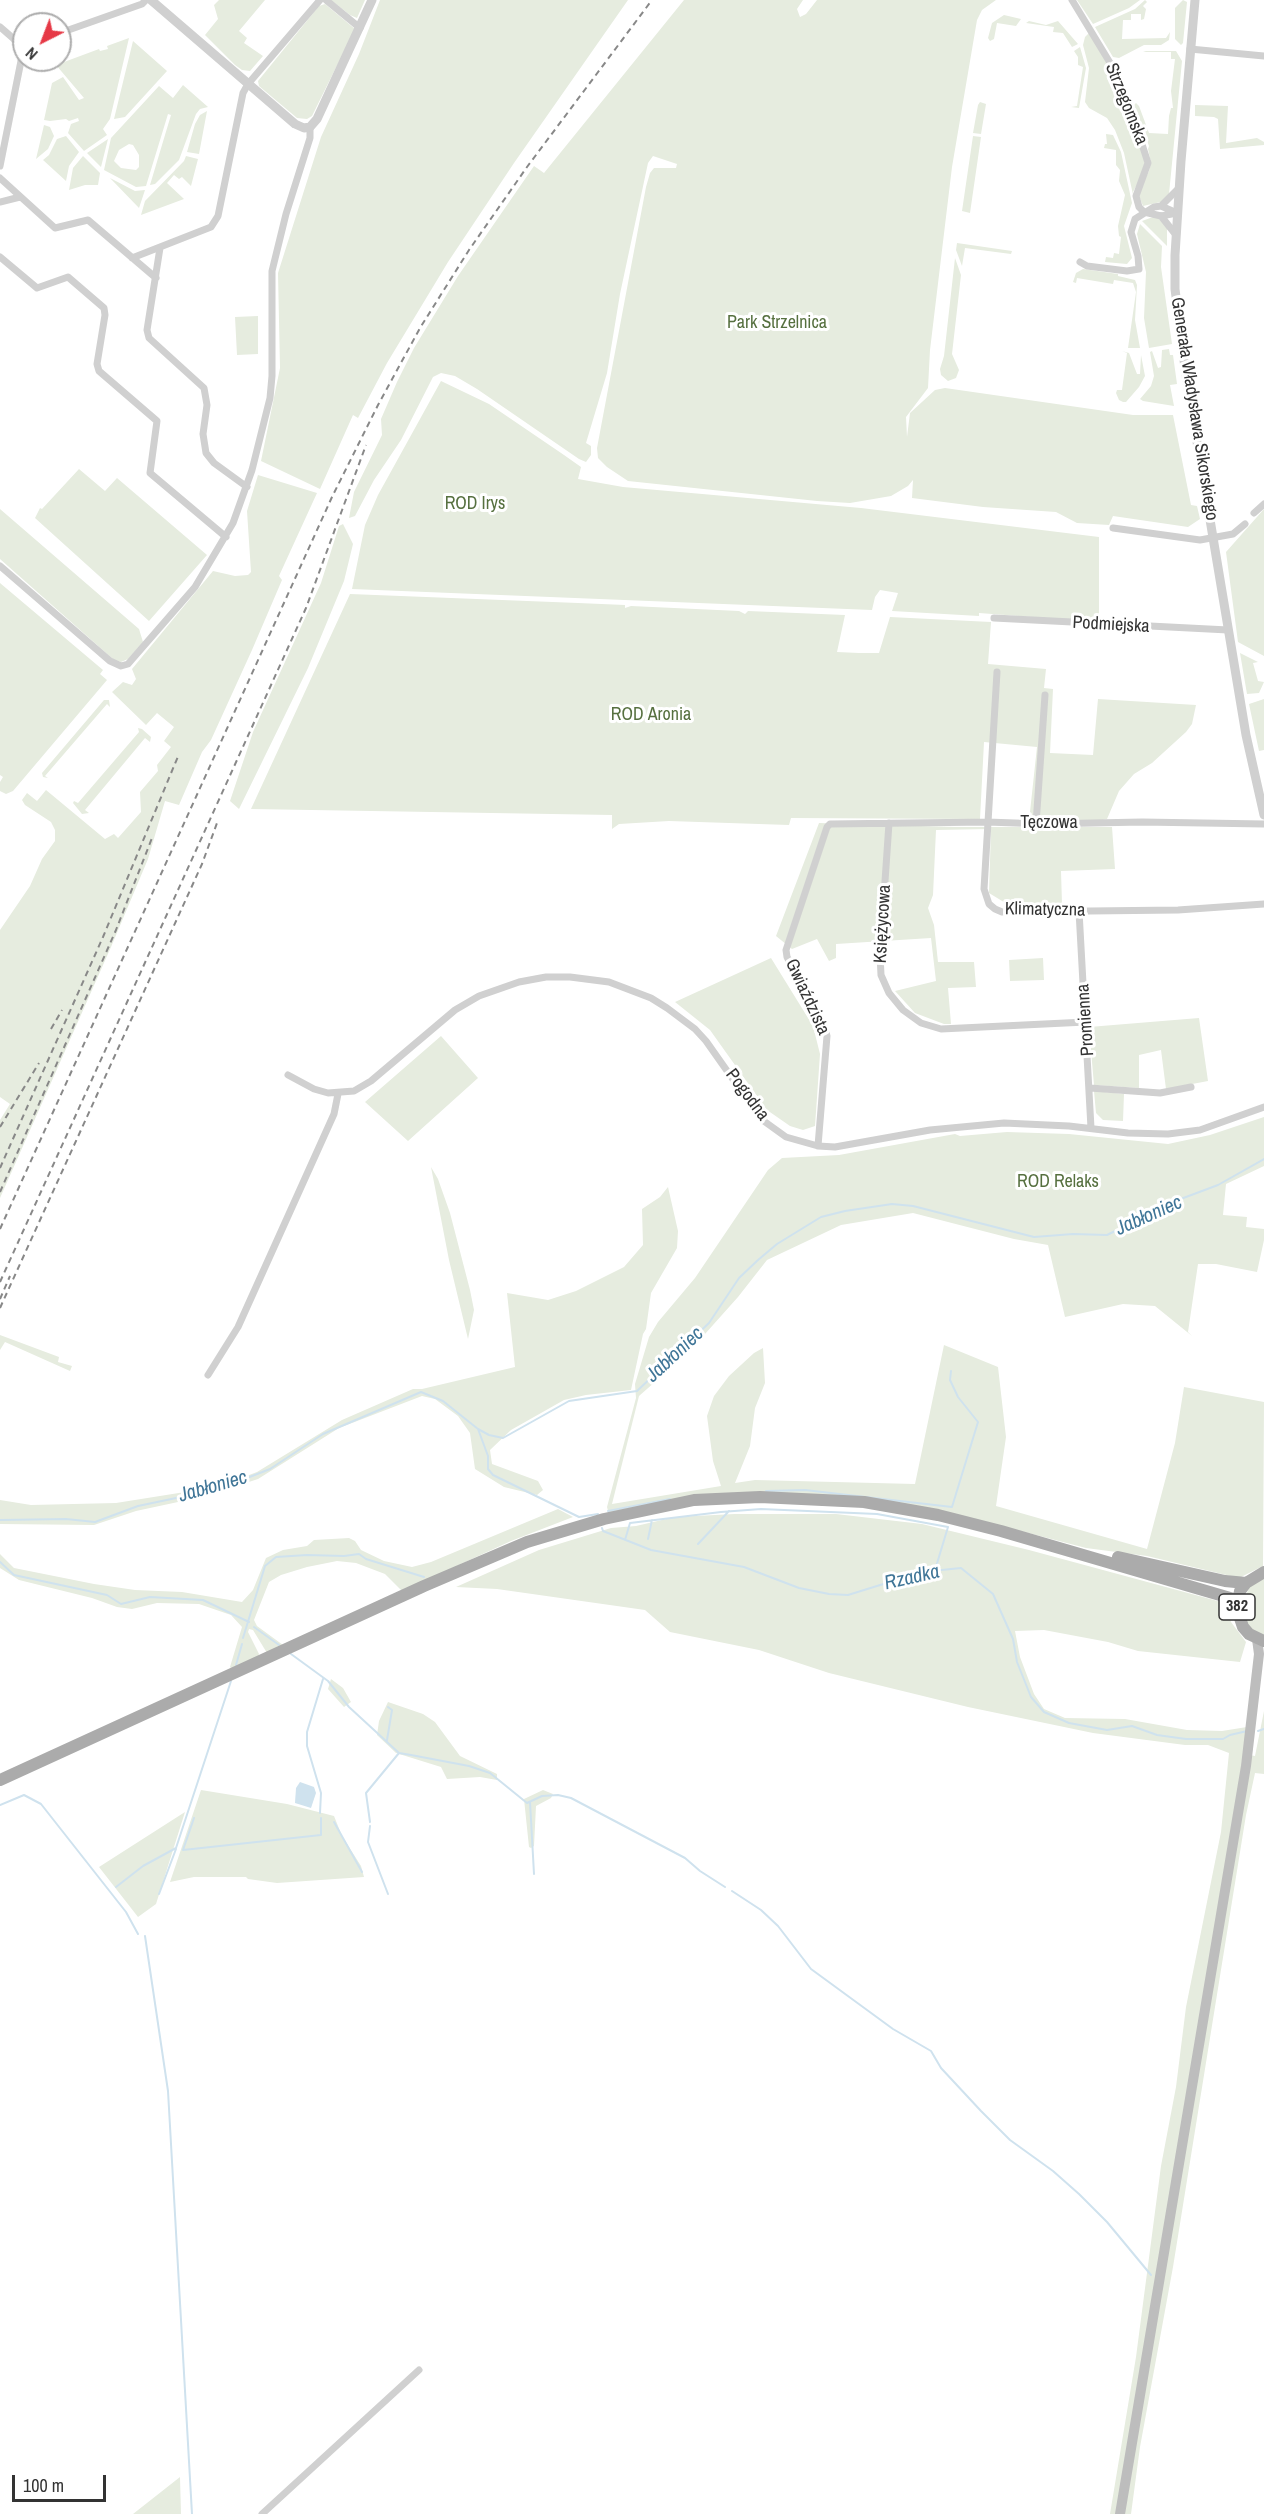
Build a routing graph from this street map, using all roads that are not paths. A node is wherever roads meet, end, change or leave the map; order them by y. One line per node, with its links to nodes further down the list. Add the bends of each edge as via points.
1 (146, 0): 10 (street)
2 (151, 0): 15 (street)
3 (320, 0): 15 (street)
4 (326, 0): 9 (street)
5 (372, 0): 9 (street)
6 (1072, 0): 23 (street, Strzegomska, via 1112,66 1134,118 1148,163 1136,196)
7 (1195, 0): 12 (street, Generała Władysława Sikorskiego)
8 (0, 27): 11 (street)
9 (360, 28): 16 (street, via 317,119)
10 (72, 29)
11 (12, 37)
12 (1191, 49): 13 (street); 19 (street, Generała Władysława Sikorskiego)
13 (1264, 56)
14 (18, 72): 17 (street)
15 (248, 84): 16 (street, via 295,124); 27 (street, via 218,216 211,227)
16 (309, 128): 32 (street, via 310,138 272,271 270,398)
17 (0, 166)
18 (0, 178): 20 (street)
19 (1179, 189): 22 (street); 24 (street, Generała Władysława Sikorskiego)
20 (20, 197): 21 (street); 29 (street, via 56,228 88,220)
21 (0, 202)
22 (1161, 206): 23 (street); 24 (street)
23 (1144, 212): 25 (street); 30 (street, via 1135,219 1131,232 1139,269 1127,271)
24 (1177, 213): 25 (street); 26 (street, Generała Władysława Sikorskiego)
25 (1161, 216): 26 (street)
26 (1176, 235): 38 (street, Generała Władysława Sikorskiego, via 1178,313)
27 (159, 248): 29 (street); 31 (street)
28 (0, 256): 37 (street, via 37,288 68,277 104,308 97,364 99,371 157,420 150,473)
29 (132, 258): 31 (street)
30 (1080, 262)
31 (156, 278): 32 (street, via 147,330 149,339 204,388 206,453)
32 (247, 487): 37 (street)
33 (1264, 504): 34 (street)
34 (1254, 513)
35 (1245, 524): 38 (street, via 1233,534)
36 (1113, 528): 38 (street, via 1191,540)
37 (226, 537): 39 (street, via 195,587 128,664 117,665)
38 (1214, 538): 41 (street, Generała Władysława Sikorskiego)
39 (0, 566)
40 (994, 618): 41 (street, Podmiejska)
41 (1228, 630): 44 (street, Generała Władysława Sikorskiego)
42 (997, 672): 45 (street, Klimatyczna)
43 (1045, 695): 48 (street)
44 (1263, 821): 48 (street, Tęczowa)
45 (987, 822): 47 (street, Tęczowa); 48 (street, Tęczowa); 50 (street, Klimatyczna, via 984,889 989,904 1002,912)
46 (834, 823): 47 (street, Tęczowa); 58 (street, Gwiaździsta, via 827,827 786,950 827,1036)
47 (889, 823): 51 (street, Księżycowa, via 881,975 903,1010 921,1023 940,1029)
48 (1036, 824)
49 (1264, 904): 50 (street, Klimatyczna)
50 (1079, 911): 51 (street, Promienna)
51 (1086, 1022): 54 (street, Promienna)
52 (288, 1075): 55 (street, via 314,1089)
53 (1191, 1087): 54 (street, via 1160,1093)
54 (1090, 1088): 57 (street, Promienna)
55 (338, 1094): 58 (street, Pogodna, via 354,1091 371,1081 454,1011 479,996 546,977 590,978 651,998 683,1019 718,1057 761,1119 786,1137); 59 (street, via 334,1114 238,1327)
56 (1264, 1107): 57 (street, Pogodna, via 1200,1130 1168,1134)
57 (1091, 1128): 58 (street, Pogodna, via 1004,1123 930,1130 835,1148)
58 (818, 1146)
59 (208, 1375)
60 (1078, 1553): 62 (main road, via 1130,1559); 63 (main road); 67 (main road, via 948,1517 864,1502 760,1497 694,1500 527,1542)
61 (1264, 1572): 62 (main road, 382)
62 (1246, 1583): 63 (main road, 382)
63 (1237, 1600): 64 (main road, 382, via 1238,1618 1249,1634)
64 (1260, 1640): 66 (main road, 382)
65 (1264, 1677): 66 (main road, 382)
66 (1253, 1720): 70 (main road, 382)
67 (0, 1780)
68 (419, 2370): 69 (street)
69 (262, 2514)
70 (1120, 2514)

